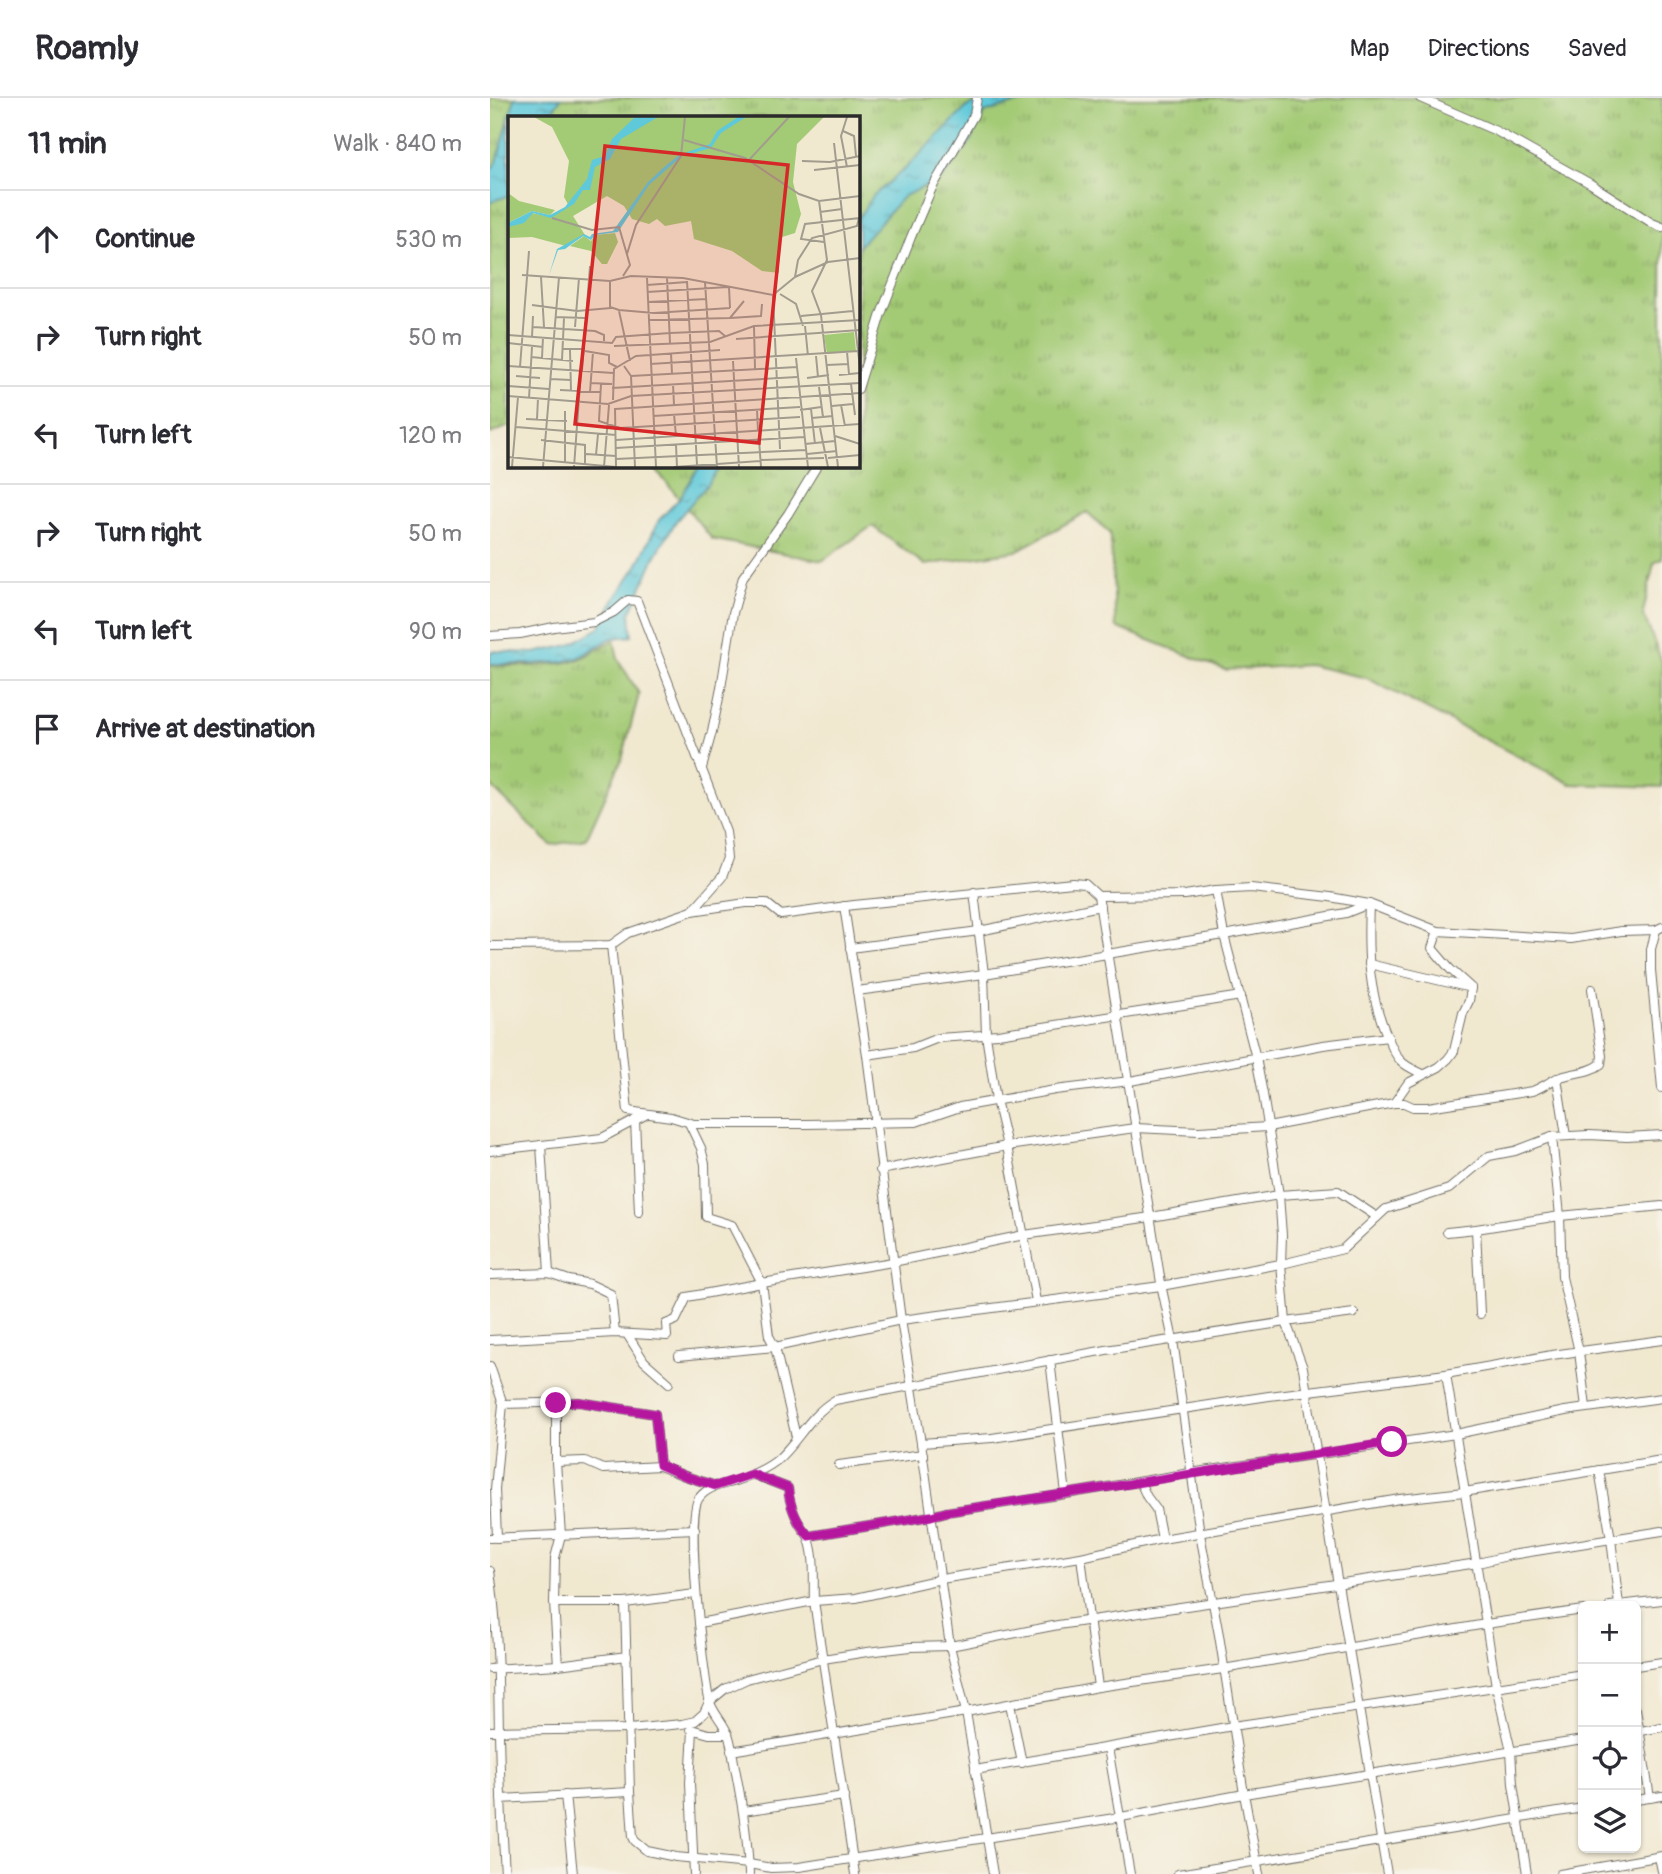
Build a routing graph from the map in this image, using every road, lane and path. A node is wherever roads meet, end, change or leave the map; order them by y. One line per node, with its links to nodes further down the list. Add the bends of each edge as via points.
1 (977, 98): 4 (street, via 974,115 932,188 911,237)
2 (1420, 98): 3 (street, via 1496,131)
3 (1662, 228)
4 (859, 386)
5 (816, 467): 7 (street, via 743,577)
6 (490, 636): 7 (street, via 594,622 628,600 637,601)
7 (701, 769): 14 (street, via 726,832 729,859 722,877)
8 (1216, 890): 10 (street); 11 (street, via 1251,888); 18 (street)
9 (974, 892): 10 (street, via 1073,883 1085,884); 12 (street); 16 (street)
10 (1098, 896): 13 (street)
11 (1369, 904): 17 (street); 18 (street, via 1346,913); 23 (street)
12 (844, 906): 14 (street, via 781,915 766,903); 21 (street)
13 (1100, 906): 16 (street); 22 (street)
14 (692, 912): 20 (street, via 628,933)
15 (1659, 929): 17 (street, via 1571,939); 37 (street, via 1651,960)
16 (979, 931): 21 (street); 24 (street)
17 (1438, 931): 25 (street, via 1432,948)
18 (1224, 935): 22 (street); 28 (street)
19 (490, 946): 20 (street)
20 (611, 946): 40 (street, via 628,1111)
21 (850, 948): 27 (street)
22 (1108, 953): 24 (street); 29 (street)
23 (1369, 964): 25 (street); 31 (street, via 1371,987)
24 (984, 974): 27 (street); 30 (street)
25 (1471, 988): 34 (street, via 1454,1051)
26 (1592, 989): 35 (street, via 1601,1064)
27 (856, 991): 32 (street)
28 (1241, 996): 29 (street); 33 (street)
29 (1118, 1015): 30 (street); 36 (street)
30 (986, 1035): 32 (street, via 937,1038 913,1048); 38 (street)
31 (1388, 1037): 33 (street); 34 (street, via 1400,1061)
32 (867, 1055): 43 (street)
33 (1256, 1058): 36 (street); 44 (street)
34 (1423, 1074): 39 (street, via 1408,1083)
35 (1557, 1078): 39 (street, via 1532,1091 1428,1107); 47 (street)
36 (1129, 1080): 38 (street); 45 (street)
37 (1662, 1088)
38 (996, 1100): 43 (street, via 916,1122); 50 (street)
39 (1394, 1103): 44 (street)
40 (647, 1114): 41 (street); 42 (street)
41 (635, 1120): 49 (street, via 602,1138); 55 (street)
42 (689, 1123): 43 (street); 66 (street, via 705,1164 706,1217 732,1225)
43 (876, 1123): 52 (street)
44 (1268, 1127): 45 (street); 53 (street)
45 (1135, 1128): 50 (street); 57 (street)
46 (1662, 1135): 47 (street)
47 (1566, 1136): 48 (street)
48 (1552, 1137): 56 (street); 58 (street, via 1489,1157 1449,1188 1386,1209)
49 (541, 1145): 51 (street); 64 (street)
50 (1007, 1146): 52 (street); 61 (street)
51 (490, 1151)
52 (880, 1170): 62 (street)
53 (1279, 1195): 57 (street); 58 (street, via 1338,1191); 63 (street)
54 (1662, 1206): 56 (street)
55 (639, 1212)
56 (1560, 1216): 59 (street); 79 (street, via 1562,1277)
57 (1151, 1217): 61 (street); 67 (street)
58 (1377, 1217): 63 (street, via 1343,1250)
59 (1476, 1229): 60 (street); 70 (street)
60 (1447, 1231)
61 (1024, 1235): 62 (street); 68 (street)
62 (893, 1262): 66 (street); 71 (street)
63 (1281, 1264): 67 (street); 72 (street)
64 (549, 1273): 65 (street); 73 (street, via 611,1294)
65 (490, 1275)
66 (762, 1283): 74 (street, via 687,1297 676,1321 666,1324 667,1336); 78 (street, via 769,1336)
67 (1161, 1286): 68 (street); 76 (street)
68 (1036, 1301): 71 (street)
69 (1354, 1313): 72 (street)
70 (1480, 1314)
71 (901, 1320): 78 (street); 85 (street)
72 (1286, 1322): 76 (street); 86 (street)
73 (615, 1333): 74 (street); 75 (street)
74 (627, 1334): 84 (street, via 644,1361)
75 (490, 1340)
76 (1172, 1340): 81 (street); 93 (street)
77 (1662, 1340): 79 (street)
78 (775, 1347): 80 (street); 96 (street)
79 (1579, 1352): 83 (street); 92 (street)
80 (679, 1356)
81 (1050, 1360): 85 (street); 94 (street)
82 (490, 1366): 87 (street)
83 (1446, 1374): 86 (street); 95 (street)
84 (669, 1383)
85 (912, 1385): 96 (street, via 835,1400); 97 (street)
86 (1307, 1391): 93 (street); 99 (street)
87 (499, 1392): 88 (street); 91 (street)
88 (490, 1397)
89 (1662, 1398): 92 (street)
90 (556, 1403): 91 (street); 101 (street); 102 (street, via 579,1402 655,1414)
91 (503, 1404): 118 (street)
92 (1586, 1407): 95 (street)
93 (1183, 1408): 94 (street); 105 (street)
94 (1058, 1427): 97 (street); 110 (street)
95 (1456, 1434): 99 (street); 109 (street)
96 (796, 1437): 106 (street, via 775,1461)
97 (921, 1443): 98 (street)
98 (923, 1454): 103 (street); 112 (street)
99 (1318, 1455): 105 (street); 111 (street)
100 (1662, 1460): 104 (street)
101 (556, 1462): 102 (street, via 585,1461 603,1469); 116 (street)
102 (660, 1465): 108 (street)
103 (839, 1465)
104 (1599, 1470): 109 (street); 120 (street)
105 (1190, 1473): 107 (street); 115 (street)
106 (752, 1474): 108 (street); 117 (street, via 788,1488 792,1510)
107 (1140, 1482): 110 (street); 119 (street, via 1156,1509)
108 (716, 1486): 113 (street, via 698,1499)
109 (1464, 1492): 111 (street); 122 (street)
110 (1066, 1494): 112 (street)
111 (1326, 1513): 115 (street); 125 (street)
112 (931, 1516): 117 (street); 124 (street)
113 (695, 1529): 116 (street); 126 (street)
114 (1662, 1531): 120 (street)
115 (1200, 1534): 119 (street); 132 (street)
116 (561, 1535): 118 (street); 130 (street, via 555,1558)
117 (809, 1536): 128 (street)
118 (494, 1538)
119 (1161, 1539): 121 (street)
120 (1611, 1539): 122 (street); 129 (street)
121 (1081, 1557): 124 (street); 135 (street)
122 (1478, 1563): 125 (street); 137 (street)
123 (490, 1571): 145 (street)
124 (941, 1579): 128 (street, via 856,1598); 138 (street)
125 (1338, 1583): 132 (street); 139 (street)
126 (695, 1594): 131 (street); 136 (street)
127 (1662, 1600): 133 (street)
128 (814, 1601): 136 (street); 141 (street)
129 (1614, 1601)
130 (554, 1603): 131 (street); 143 (street)
131 (625, 1603): 140 (street)
132 (1213, 1603): 135 (street); 146 (street)
133 (1641, 1603)
134 (1578, 1611): 137 (street)
135 (1090, 1621): 138 (street); 149 (street)
136 (699, 1623): 150 (street)
137 (1486, 1624): 139 (street); 148 (street)
138 (950, 1646): 141 (street, via 889,1649); 153 (street)
139 (1349, 1648): 146 (street); 152 (street)
140 (627, 1656): 143 (street); 157 (street)
141 (823, 1660): 150 (street, via 747,1679); 162 (street)
142 (1662, 1662): 144 (street)
143 (558, 1665): 145 (street)
144 (1641, 1666)
145 (494, 1669): 158 (street)
146 (1223, 1669): 149 (street); 155 (street)
147 (1578, 1675): 148 (street)
148 (1496, 1686): 152 (street); 167 (street)
149 (1098, 1688): 151 (street)
150 (709, 1702): 154 (street, via 699,1718); 161 (street)
151 (1010, 1704): 153 (street); 168 (street)
152 (1358, 1707): 155 (street); 170 (street)
153 (965, 1712): 162 (street); 169 (street)
154 (682, 1724): 157 (street); 159 (street)
155 (1233, 1726): 164 (street); 172 (street)
156 (1662, 1727): 160 (street)
157 (629, 1729): 158 (street); 171 (street)
158 (494, 1730): 177 (street)
159 (693, 1730): 161 (street); 186 (street)
160 (1641, 1731)
161 (728, 1734): 166 (street)
162 (835, 1734): 166 (street); 174 (street)
163 (1578, 1741): 167 (street)
164 (1108, 1748): 168 (street); 181 (street)
165 (1641, 1748): 176 (street)
166 (731, 1751): 180 (street)
167 (1511, 1751): 170 (street); 182 (street)
168 (1022, 1763): 169 (street)
169 (975, 1770): 183 (street)
170 (1370, 1774): 172 (street); 184 (street)
171 (630, 1792): 173 (street); 186 (street, via 635,1842 647,1851)
172 (1244, 1794): 181 (street); 188 (street)
173 (565, 1795): 177 (street); 192 (street)
174 (844, 1796): 180 (street); 187 (street)
175 (1662, 1796): 176 (street)
176 (1650, 1798): 178 (street)
177 (501, 1799): 191 (street)
178 (1641, 1799)
179 (1578, 1809): 182 (street)
180 (743, 1811): 189 (street)
181 (1121, 1817): 183 (street); 197 (street)
182 (1518, 1818): 184 (street); 201 (street)
183 (987, 1837): 187 (street); 196 (street)
184 (1381, 1841): 188 (street); 200 (street)
185 (1661, 1856): 190 (street); 202 (street)
186 (694, 1858): 189 (street); 193 (street)
187 (853, 1858): 189 (street, via 785,1869); 195 (street)
188 (1256, 1861): 198 (street); 199 (street)
189 (749, 1864): 194 (street)
190 (1662, 1871)
191 (505, 1874)
192 (573, 1874)
193 (694, 1874)
194 (749, 1874)
195 (855, 1874)
196 (993, 1874)
197 (1130, 1874)
198 (1178, 1874)
199 (1259, 1874)
200 (1387, 1874)
201 (1527, 1874)
202 (1560, 1874)

